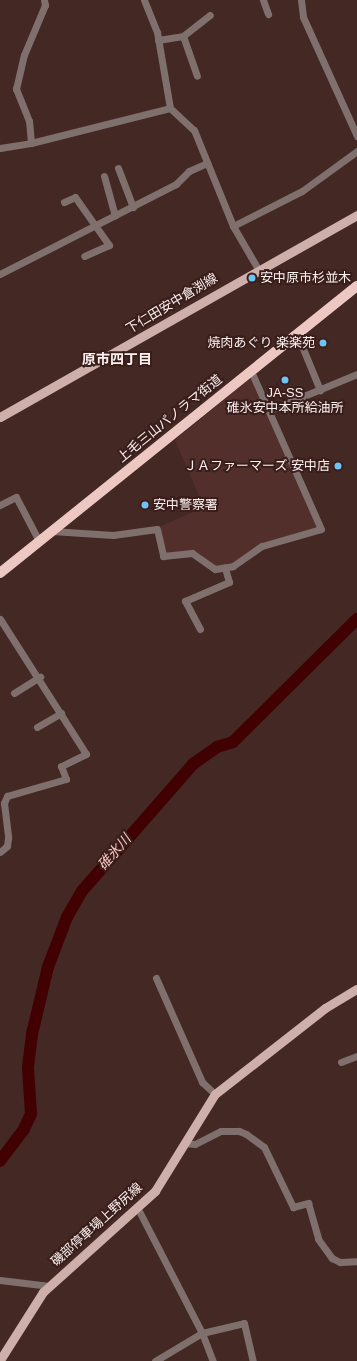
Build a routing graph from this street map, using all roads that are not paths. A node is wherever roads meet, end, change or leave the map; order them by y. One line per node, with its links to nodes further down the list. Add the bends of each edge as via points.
1 (44, 0): 12 (street, via 45,5 24,56 16,89 29,121)
2 (144, 0): 8 (street)
3 (263, 0): 5 (street)
4 (301, 0): 11 (street, via 303,17)
5 (268, 14)
6 (210, 15): 7 (street)
7 (183, 36): 8 (street); 9 (street)
8 (158, 40): 10 (street)
9 (197, 76)
10 (170, 108): 12 (street); 15 (street, via 194,130)
11 (357, 136)
12 (31, 143): 13 (street)
13 (0, 148)
14 (357, 151): 23 (street, via 302,191)
15 (207, 163): 19 (street, via 189,171 176,184); 23 (street)
16 (118, 168): 19 (street)
17 (104, 176): 21 (street)
18 (64, 202): 22 (street, via 76,197)
19 (133, 207): 21 (street)
20 (357, 215): 25 (main road, 下仁田安中倉渕線)
21 (116, 216): 22 (street)
22 (96, 226): 24 (street, via 109,245); 26 (street)
23 (233, 226): 25 (street)
24 (84, 256)
25 (258, 269): 33 (main road, 下仁田安中倉渕線)
26 (0, 274)
27 (357, 286): 28 (highway, 上毛三山パノラマ街道)
28 (297, 334): 29 (highway, 上毛三山パノラマ街道); 31 (street)
29 (251, 371): 32 (street); 35 (highway, 上毛三山パノラマ街道)
30 (357, 374): 31 (street)
31 (320, 390): 32 (street)
32 (270, 410): 37 (street, via 321,529 262,546 233,566)
33 (0, 417)
34 (0, 505): 36 (street, via 16,497)
35 (52, 531): 36 (highway, 上毛三山パノラマ街道); 37 (street, via 113,534 157,529 163,556 192,553 212,568)
36 (39, 541): 38 (highway, 上毛三山パノラマ街道)
37 (225, 568): 40 (street, via 229,582 185,601)
38 (0, 573)
39 (0, 619): 41 (street)
40 (200, 628)
41 (40, 677): 42 (street); 43 (street)
42 (14, 692)
43 (61, 713): 44 (street); 45 (street, via 86,754 61,766 66,779 7,796)
44 (38, 727)
45 (2, 813): 46 (street)
46 (7, 832): 47 (street); 48 (street, via 7,846)
47 (0, 834)
48 (0, 852)
49 (156, 978): 53 (street, via 202,1082)
50 (357, 989): 53 (main road, 磯部停車場上野尻線, via 325,1008)
51 (357, 1056): 52 (street)
52 (341, 1062)
53 (215, 1094): 54 (main road, 磯部停車場上野尻線)
54 (184, 1143): 55 (main road, 磯部停車場上野尻線, via 155,1192); 56 (street, via 195,1144 221,1131 238,1131 246,1134 265,1150 293,1207 308,1203 318,1239 332,1258 340,1262)
55 (138, 1209): 58 (main road, 磯部停車場上野尻線); 59 (street)
56 (357, 1261)
57 (0, 1280): 58 (street)
58 (50, 1286): 60 (main road, 磯部停車場上野尻線, via 36,1301)
59 (202, 1333): 61 (street); 62 (street); 63 (street, via 244,1323)
60 (0, 1360)
61 (155, 1361)
62 (213, 1361)
63 (253, 1361)

